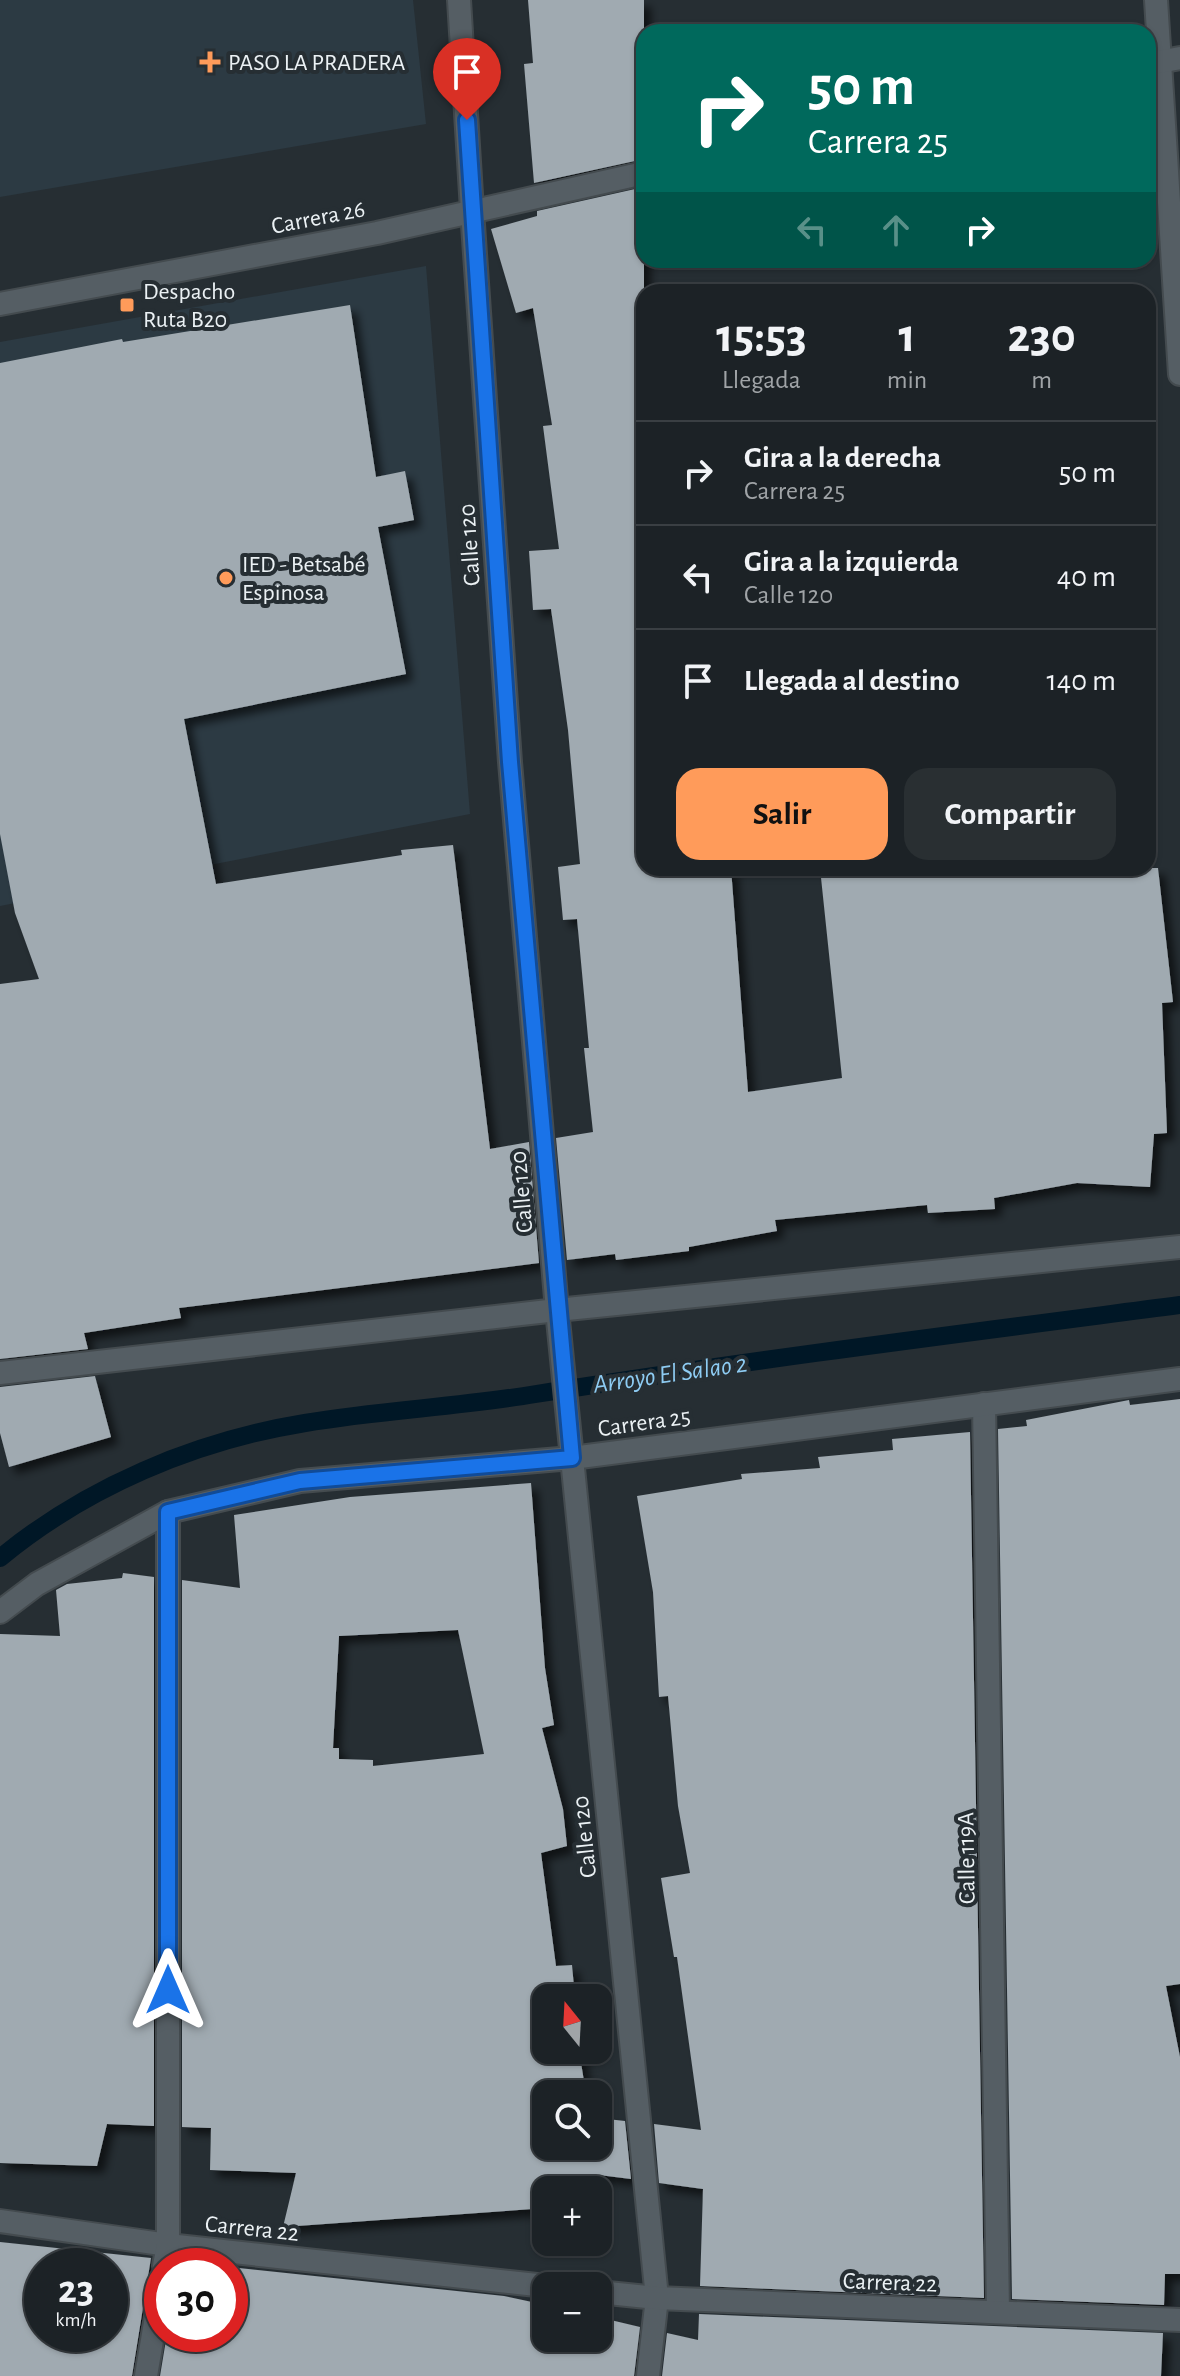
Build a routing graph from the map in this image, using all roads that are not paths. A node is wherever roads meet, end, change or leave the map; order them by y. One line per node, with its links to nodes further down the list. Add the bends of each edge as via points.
1 (459, 0): 5 (street, Calle 120)
2 (1156, 0): 3 (street)
3 (1163, 61): 7 (street)
4 (636, 175): 5 (street, Carrera 26)
5 (472, 210): 6 (street, Carrera 26, via 377,233); 9 (street, Calle 120, via 510,762)
6 (0, 304)
7 (1180, 374)
8 (1180, 1247): 9 (street)
9 (557, 1310): 10 (street); 13 (street, Calle 120)
10 (0, 1373)
11 (1180, 1379): 12 (street, Carrera 25)
12 (984, 1404): 13 (street, Carrera 25); 23 (street, Calle 119A)
13 (572, 1458): 14 (street, Carrera 25, via 300,1481); 22 (street, Calle 120)
14 (168, 1512): 15 (street, Carrera 25, via 37,1584); 17 (street)
15 (0, 1612)
16 (0, 2221): 18 (street, Carrera 22)
17 (166, 2248)
18 (144, 2251)
19 (248, 2262): 20 (street, Carrera 22)
20 (532, 2285)
21 (612, 2293): 22 (street, Carrera 22)
22 (657, 2298): 23 (street, Carrera 22); 27 (street, Calle 120)
23 (998, 2312): 24 (street, Carrera 22)
24 (1180, 2320)
25 (150, 2352): 26 (street)
26 (146, 2376)
27 (648, 2376)

